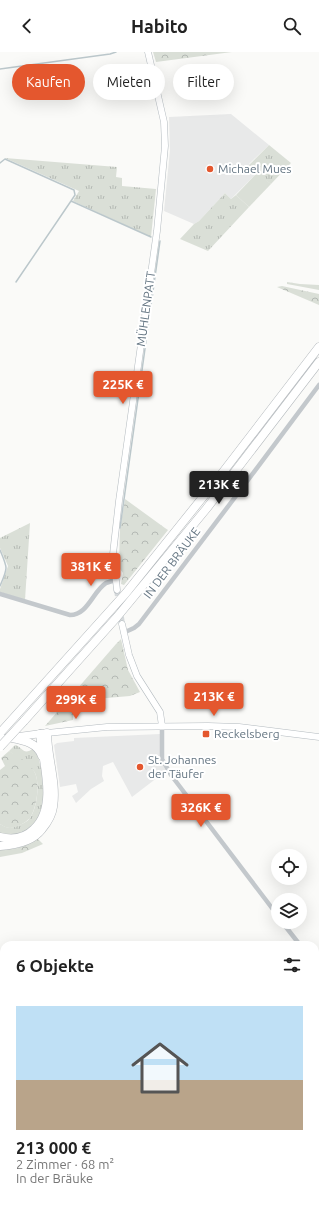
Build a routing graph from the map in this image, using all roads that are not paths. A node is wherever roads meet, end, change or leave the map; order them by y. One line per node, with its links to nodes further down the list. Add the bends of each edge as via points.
1 (148, 52): 5 (street, MÜHLENPATT, via 164,122 165,146 157,231 119,501 113,554)
2 (319, 347): 11 (highway, via 224,472 126,593)
3 (319, 362): 16 (highway, bridge, via 207,508 117,617)
4 (319, 385): 9 (street, IN DER BRÄUKE, via 138,624)
5 (115, 580): 6 (street, MÜHLENPATT); 7 (street, via 102,586 80,613 75,615)
6 (117, 590)
7 (0, 594)
8 (122, 624): 9 (street)
9 (123, 633): 10 (street, via 137,676 160,712)
10 (162, 726): 12 (street, via 107,726); 13 (street, via 239,728); 20 (street, via 162,759 171,775)
11 (0, 733)
12 (44, 734): 14 (main road); 17 (highway); 19 (highway, via 53,791 53,808 48,822 32,838)
13 (319, 737)
14 (12, 738): 15 (main road); 17 (highway, via 35,746 41,752)
15 (0, 739)
16 (0, 747)
17 (44, 765): 18 (highway, via 48,789 47,803 39,825 30,834 17,838)
18 (0, 837)
19 (0, 846)
20 (271, 907)
21 (287, 929): 22 (street)
22 (297, 941)

